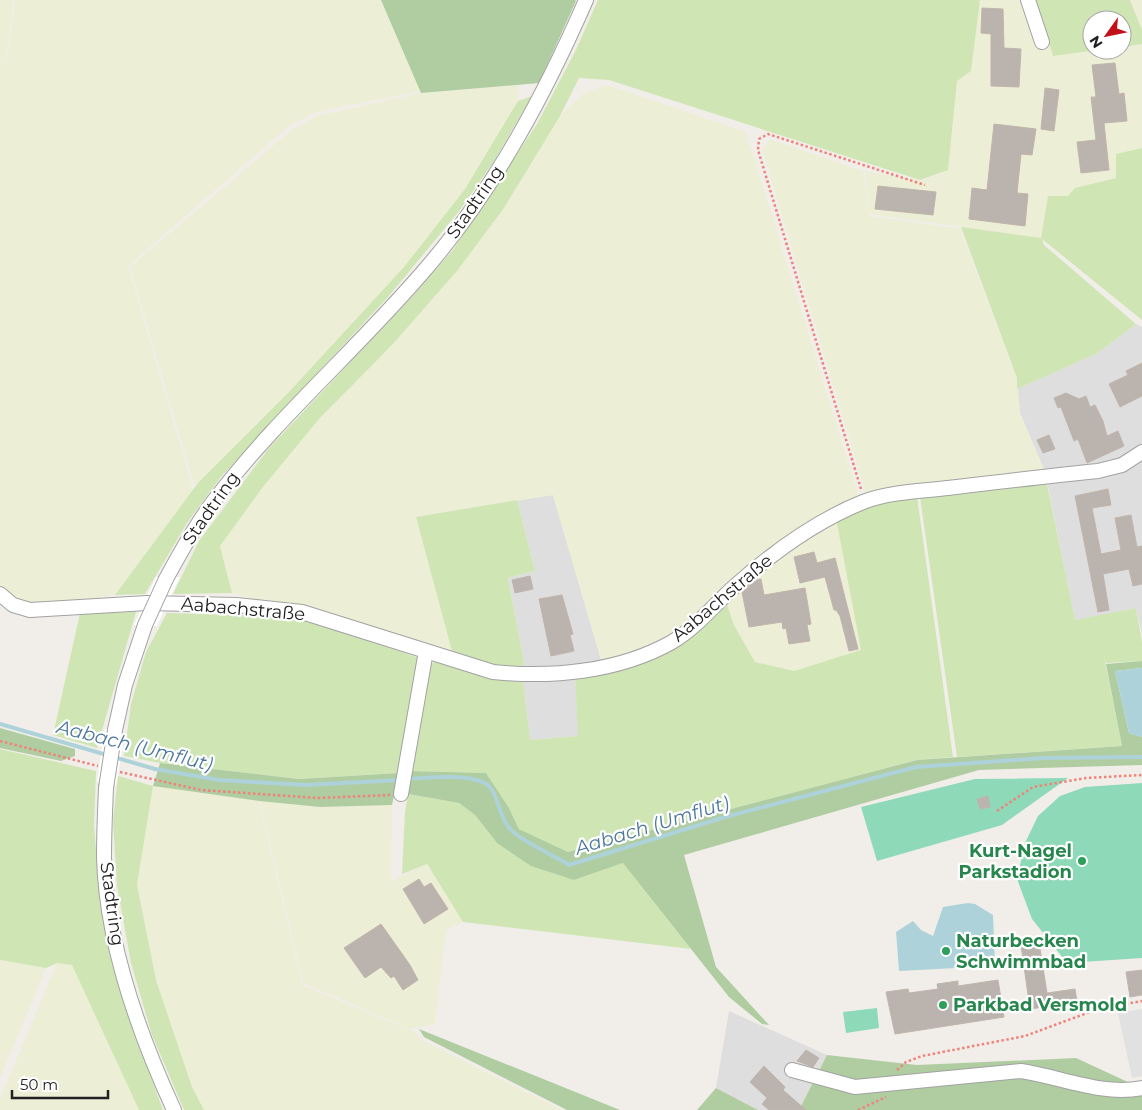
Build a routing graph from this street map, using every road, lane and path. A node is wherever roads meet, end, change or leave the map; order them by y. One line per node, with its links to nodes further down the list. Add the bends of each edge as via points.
1 (586, 0): 19 (street, Stadtring, bridge, via 556,68 496,173 430,264 245,462 206,512 166,579 145,625 125,685 115,730 106,788 104,858 118,951 134,1011)
2 (1028, 0): 3 (street)
3 (1042, 42)
4 (925, 185): 6 (path, via 768,134 759,139 758,150)
5 (1142, 452): 6 (street, Aabachstraße, via 1122,465 1098,471 905,493)
6 (865, 501): 8 (street, Aabachstraße, via 828,518 776,553 734,587 694,626 673,642 646,654 610,666 521,675 493,672)
7 (0, 594): 8 (street, Aabachstraße, via 13,605 30,610 147,603 236,605 302,612)
8 (426, 652): 13 (street)
9 (0, 741): 10 (path)
10 (104, 768)
11 (113, 770): 13 (path, via 201,790 318,798 377,797)
12 (1142, 775): 14 (path, via 1086,778 1033,787)
13 (402, 790)
14 (997, 811)
15 (1142, 1001): 17 (path, via 1098,1009 1025,1036 922,1056 898,1068)
16 (792, 1070): 17 (street, via 850,1086)
17 (893, 1083): 18 (street, via 1021,1071 1105,1089 1127,1091); 20 (path, via 885,1098)
18 (1142, 1088)
19 (174, 1110)
20 (858, 1110)

